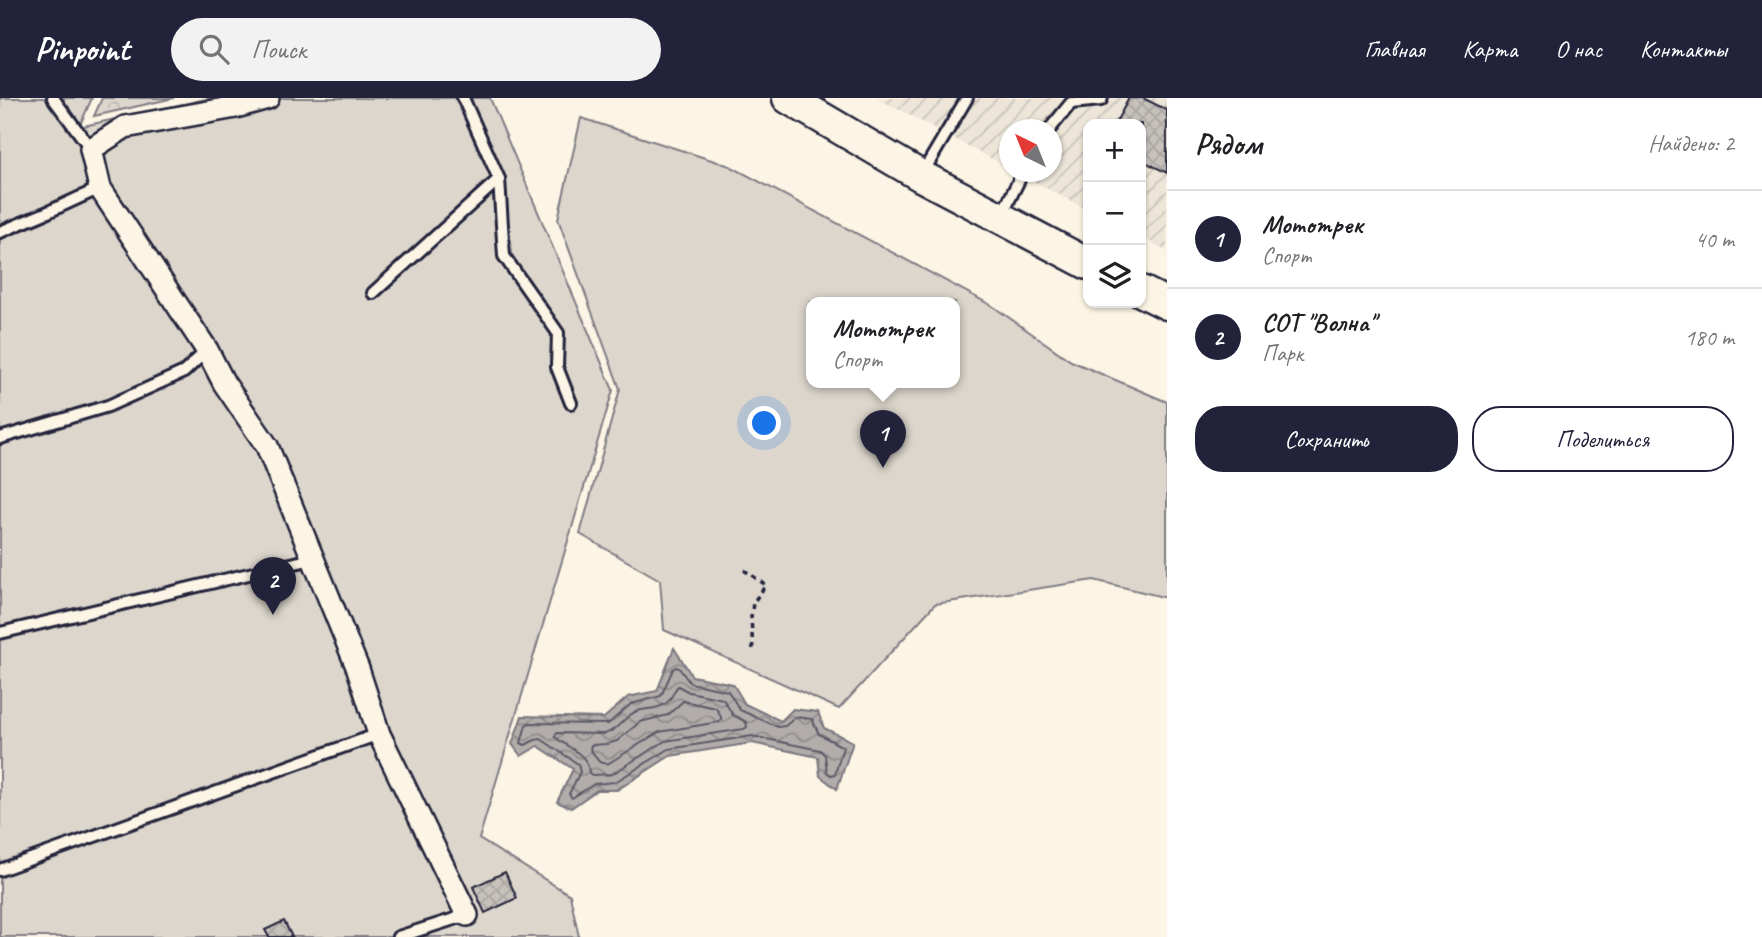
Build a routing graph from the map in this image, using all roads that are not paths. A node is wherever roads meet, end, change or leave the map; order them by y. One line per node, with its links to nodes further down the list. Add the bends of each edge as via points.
1 (53, 98): 8 (lane)
2 (268, 98): 8 (street, via 125,127)
3 (463, 98): 10 (lane)
4 (788, 98): 9 (main road)
5 (1102, 98): 7 (lane, via 1071,103)
6 (961, 100): 9 (lane)
7 (1058, 119)
8 (90, 149): 12 (street)
9 (920, 176): 13 (main road)
10 (499, 179): 16 (lane); 20 (lane, via 504,256 558,334 557,367)
11 (1018, 182): 13 (lane)
12 (100, 188): 14 (lane); 19 (street)
13 (1000, 219): 15 (main road)
14 (0, 232)
15 (1083, 261)
16 (373, 293)
17 (1146, 294): 18 (main road)
18 (1167, 304)
19 (206, 350): 21 (lane, via 184,372 108,406); 22 (street, via 267,446)
20 (571, 403)
21 (0, 438)
22 (312, 559): 23 (lane); 24 (street, via 358,669)
23 (0, 633)
24 (379, 734): 25 (lane); 26 (street)
25 (0, 870)
26 (467, 915): 27 (lane)
27 (398, 937)

